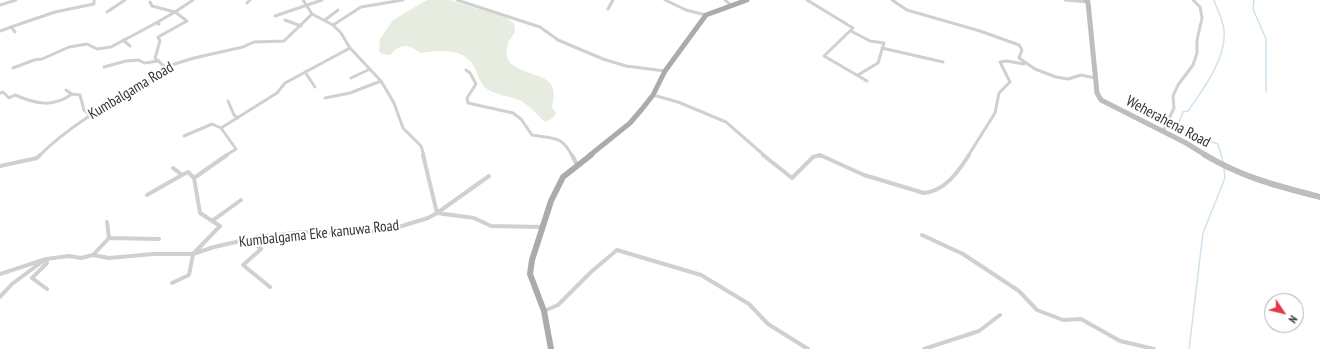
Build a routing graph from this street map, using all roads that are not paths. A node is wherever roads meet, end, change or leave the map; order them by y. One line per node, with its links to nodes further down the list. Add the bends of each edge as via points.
1 (16, 0): 19 (street)
2 (94, 0): 33 (street, via 94,4 55,12)
3 (125, 0): 24 (street)
4 (193, 0): 25 (street)
5 (303, 0): 20 (street)
6 (322, 0): 20 (street)
7 (402, 0): 31 (street, via 361,7)
8 (457, 0): 49 (street, via 540,27 558,40 603,59 626,66)
9 (613, 0): 22 (street)
10 (665, 0): 27 (street, via 686,10)
11 (725, 0): 21 (street)
12 (747, 0): 21 (main road)
13 (807, 0): 35 (street, via 853,28)
14 (892, 0): 43 (street, via 907,10 980,30 1019,45 1022,50 1019,58)
15 (1065, 0): 17 (street)
16 (1193, 0): 66 (street, via 1200,7 1202,18 1197,54 1173,96 1174,108)
17 (1087, 1): 53 (main road, Weherahena Road)
18 (150, 2): 25 (street, via 152,6)
19 (0, 5)
20 (306, 6): 26 (street); 28 (street)
21 (732, 6): 27 (main road)
22 (608, 9)
23 (338, 10): 30 (street)
24 (107, 12)
25 (175, 12): 37 (street, via 157,24); 41 (street, via 187,21 158,37 160,41 155,58)
26 (312, 14): 30 (street); 32 (street, Kumbalgama Road)
27 (706, 15): 49 (main road)
28 (275, 16)
29 (284, 20): 32 (street)
30 (325, 20): 31 (street)
31 (334, 25): 39 (street)
32 (301, 26): 45 (street, Kumbalgama Road, via 284,41 254,42)
33 (11, 27): 34 (street); 36 (street)
34 (0, 31)
35 (850, 31): 40 (street, via 870,41 884,43); 51 (street, via 824,56)
36 (15, 32)
37 (123, 40): 38 (street); 46 (street, via 111,47 97,49 87,44 69,47)
38 (130, 46)
39 (350, 48): 47 (street); 50 (street)
40 (882, 48): 42 (street); 51 (street, via 878,63)
41 (159, 61): 44 (street, via 126,61); 45 (street)
42 (943, 62)
43 (1024, 64): 53 (street, via 1059,78 1068,79 1074,74); 60 (street, via 1000,62 1010,82 999,92 995,112 955,176 933,192 924,193 864,176 820,155 813,157 792,178 789,177 726,122 678,102)
44 (104, 67)
45 (165, 67): 63 (street, Kumbalgama Road, via 157,76)
46 (13, 68)
47 (370, 69): 52 (street); 54 (street)
48 (466, 70): 68 (street, via 470,72 476,84 466,98 468,103 497,108 519,117 532,135 561,140 567,145)
49 (665, 71): 60 (main road)
50 (305, 72): 56 (street); 64 (street, via 285,83 277,93)
51 (858, 75): 55 (street)
52 (351, 78)
53 (1095, 78): 66 (main road, Weherahena Road, via 1096,93 1101,100)
54 (381, 81): 61 (street, via 350,93); 77 (street, via 394,103 403,128 421,146)
55 (868, 81)
56 (315, 87)
57 (66, 90): 59 (street)
58 (0, 93): 59 (street, via 3,92 9,98 16,95 44,106)
59 (72, 94): 63 (street, via 80,95 84,110)
60 (653, 95): 68 (main road, via 630,123)
61 (325, 98)
62 (228, 101): 64 (street)
63 (90, 115): 69 (street, Kumbalgama Road, via 53,142 37,158)
64 (238, 118): 65 (street)
65 (221, 128): 67 (street, via 212,124); 73 (street, via 236,149)
66 (1163, 131): 75 (main road, Weherahena Road, via 1240,174)
67 (184, 136)
68 (577, 165): 80 (main road, via 563,177 551,201)
69 (0, 166)
70 (173, 168): 71 (street)
71 (182, 175): 73 (street, via 188,172); 74 (street)
72 (489, 176): 77 (street)
73 (194, 178): 78 (street, via 200,213)
74 (147, 195)
75 (1320, 196)
76 (241, 200): 78 (street)
77 (437, 213): 80 (street, Kumbalgama Eke kanuwa Road, via 474,218 491,226); 84 (street, Kumbalgama Eke kanuwa Road, via 392,229 349,234 303,232)
78 (212, 221): 85 (street, via 220,226)
79 (107, 222): 82 (street)
80 (543, 227): 93 (main road, via 530,274)
81 (922, 235): 98 (street, via 963,254 1019,291 1038,310 1063,320 1081,319 1120,341)
82 (109, 238): 83 (street); 86 (street)
83 (159, 239)
84 (243, 241): 85 (street, Kumbalgama Eke kanuwa Road); 90 (street, via 256,244 261,249 242,265)
85 (193, 254): 86 (street, Kumbalgama Eke kanuwa Road, via 109,258); 89 (street, via 189,275)
86 (93, 255): 87 (street, Kumbalgama Eke kanuwa Road)
87 (46, 259): 88 (street, Kumbalgama Eke kanuwa Road); 91 (street, via 47,263 32,278); 92 (street, via 12,284)
88 (0, 274)
89 (172, 283)
90 (270, 287)
91 (47, 289)
92 (0, 297)
93 (544, 311): 95 (main road); 96 (street, via 558,305 617,250 700,275 749,304 768,324)
94 (1000, 315): 97 (street, via 979,331)
95 (551, 349)
96 (808, 349)
97 (924, 349)
98 (1154, 349)

